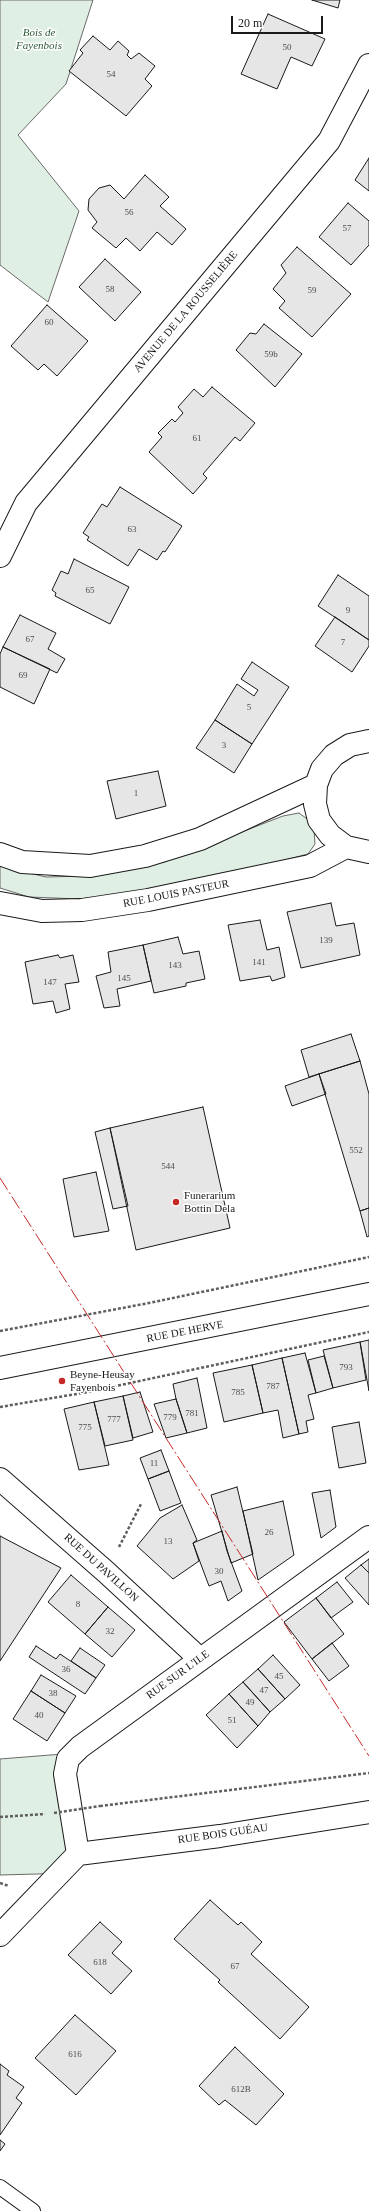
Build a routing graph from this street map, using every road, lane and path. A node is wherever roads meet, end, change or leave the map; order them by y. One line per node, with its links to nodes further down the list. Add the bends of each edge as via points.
1 (369, 65): 2 (street, AVENUE DE LA ROUSSELIÈRE, via 330,141 26,504)
2 (0, 556)
3 (369, 741): 4 (street, via 350,745 334,755 322,769)
4 (316, 785): 5 (street, via 315,804 319,820 330,836); 7 (street, via 200,839 145,856 90,866 22,862)
5 (346, 847): 6 (street); 8 (street, RUE LOUIS PASTEUR, via 310,866 148,900 82,910 42,911)
6 (369, 852)
7 (0, 854)
8 (0, 903)
9 (369, 1257): 11 (path)
10 (369, 1294): 13 (street, RUE DE HERVE)
11 (0, 1331)
12 (369, 1332): 14 (path, via 88,1392)
13 (0, 1368)
14 (0, 1407)
15 (0, 1479): 18 (street, RUE DU PAVILLON)
16 (141, 1504): 18 (path)
17 (369, 1537): 19 (street, RUE SUR L'ILE)
18 (106, 1572): 19 (street, RUE DU PAVILLON)
19 (200, 1659): 23 (street, RUE SUR L'ILE, via 80,1747 68,1759 65,1774)
20 (369, 1773): 22 (path, bridge, via 54,1813)
21 (369, 1812): 23 (street, RUE BOIS GUÉAU, via 220,1836)
22 (0, 1817)
23 (78, 1854): 24 (street)
24 (0, 1935)
25 (0, 2186): 26 (lane)
26 (33, 2211)

